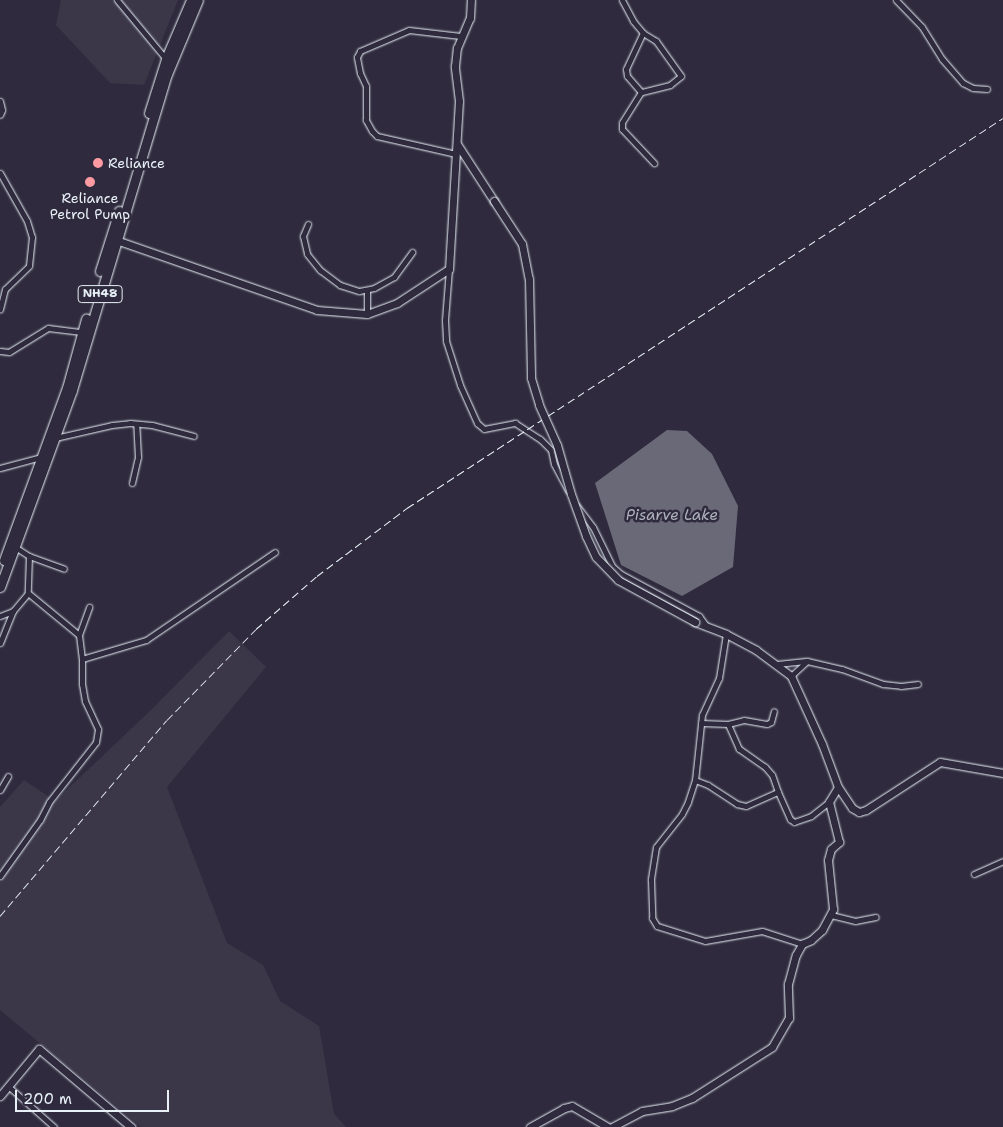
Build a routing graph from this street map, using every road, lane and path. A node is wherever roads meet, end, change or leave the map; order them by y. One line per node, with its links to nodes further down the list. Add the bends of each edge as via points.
1 (117, 0): 9 (street)
2 (191, 0): 9 (highway, NH48)
3 (198, 0): 19 (highway, NH48, via 172,58)
4 (471, 0): 8 (street, via 470,18)
5 (622, 0): 7 (street, via 632,21)
6 (896, 0): 10 (street, via 922,27 963,83)
7 (643, 33): 11 (street, via 626,69 627,76); 11 (street, via 656,41 680,76 670,85)
8 (461, 36): 14 (street, via 455,66); 15 (street, via 409,30 360,51 357,57 368,97 366,120 377,136)
9 (166, 59): 25 (highway, NH48)
10 (987, 89)
11 (641, 92): 16 (street, via 622,128)
12 (0, 101): 13 (street)
13 (0, 115)
14 (457, 144): 15 (street); 44 (street, bridge, via 522,244 529,279 531,378 538,405 557,445 570,494 596,557 618,580)
15 (456, 154): 21 (street)
16 (654, 164)
17 (0, 173): 23 (street, via 27,221 32,237 29,266 5,290)
18 (308, 224): 22 (street, via 303,236 307,254 320,270 340,285)
19 (116, 240): 24 (street, via 317,310); 29 (highway, NH48, via 72,390)
20 (412, 252): 22 (street, via 394,277)
21 (449, 270): 24 (street, via 397,303); 44 (street, via 446,341 477,423 484,429 515,423 540,439 551,450 574,503 593,527 612,566 699,616)
22 (367, 290): 24 (street)
23 (0, 309)
24 (367, 314)
25 (82, 332): 26 (street, via 48,328 9,352); 29 (highway, NH48)
26 (0, 351)
27 (136, 424): 28 (street); 29 (street, via 112,425); 32 (street, via 138,457)
28 (194, 436)
29 (53, 437): 30 (highway, NH48); 33 (highway, NH48)
30 (42, 457): 31 (street); 33 (highway, NH48)
31 (0, 468)
32 (132, 483)
33 (34, 488): 34 (highway, NH48); 37 (highway, NH48)
34 (15, 547): 36 (street); 39 (highway, NH48)
35 (275, 552): 48 (street, via 146,640)
36 (30, 556): 38 (street); 40 (street)
37 (0, 569)
38 (64, 569)
39 (0, 587)
40 (28, 593): 42 (street); 46 (street)
41 (89, 607): 46 (street)
42 (13, 611): 43 (street); 47 (street)
43 (0, 616)
44 (708, 627): 45 (street)
45 (726, 634): 50 (street); 54 (street, via 719,678 705,705)
46 (79, 635): 48 (street)
47 (0, 643)
48 (82, 659): 65 (street, via 82,684 98,730 96,742 49,802)
49 (807, 661): 50 (street); 51 (street); 52 (street, via 883,684)
50 (776, 664): 51 (street)
51 (791, 676): 59 (street)
52 (918, 684)
53 (774, 711): 55 (street, via 771,722 767,724 744,720)
54 (701, 723): 55 (street); 58 (street)
55 (728, 724): 61 (street, via 739,749 765,767 772,775)
56 (1003, 773): 59 (street, via 940,762 876,805 859,812 852,808)
57 (8, 776): 60 (street)
58 (694, 780): 61 (street, via 746,806); 68 (street, via 682,814 656,847 650,906 654,923 705,941 762,931)
59 (838, 787): 62 (street)
60 (0, 790)
61 (778, 792): 62 (street, via 794,822 811,816)
62 (829, 802): 66 (street, via 839,842 828,854 833,901)
63 (1003, 861): 64 (street)
64 (974, 874)
65 (0, 876)
66 (830, 915): 67 (street, via 854,921); 68 (street, via 822,930)
67 (876, 917)
68 (802, 944): 74 (street, via 788,984 789,1018 772,1047 692,1098 642,1112)
69 (8, 1086): 70 (street); 71 (street); 72 (street, via 39,1049)
70 (0, 1096)
71 (52, 1126)
72 (131, 1127)
73 (530, 1127): 74 (street, via 572,1106)
74 (610, 1127)

